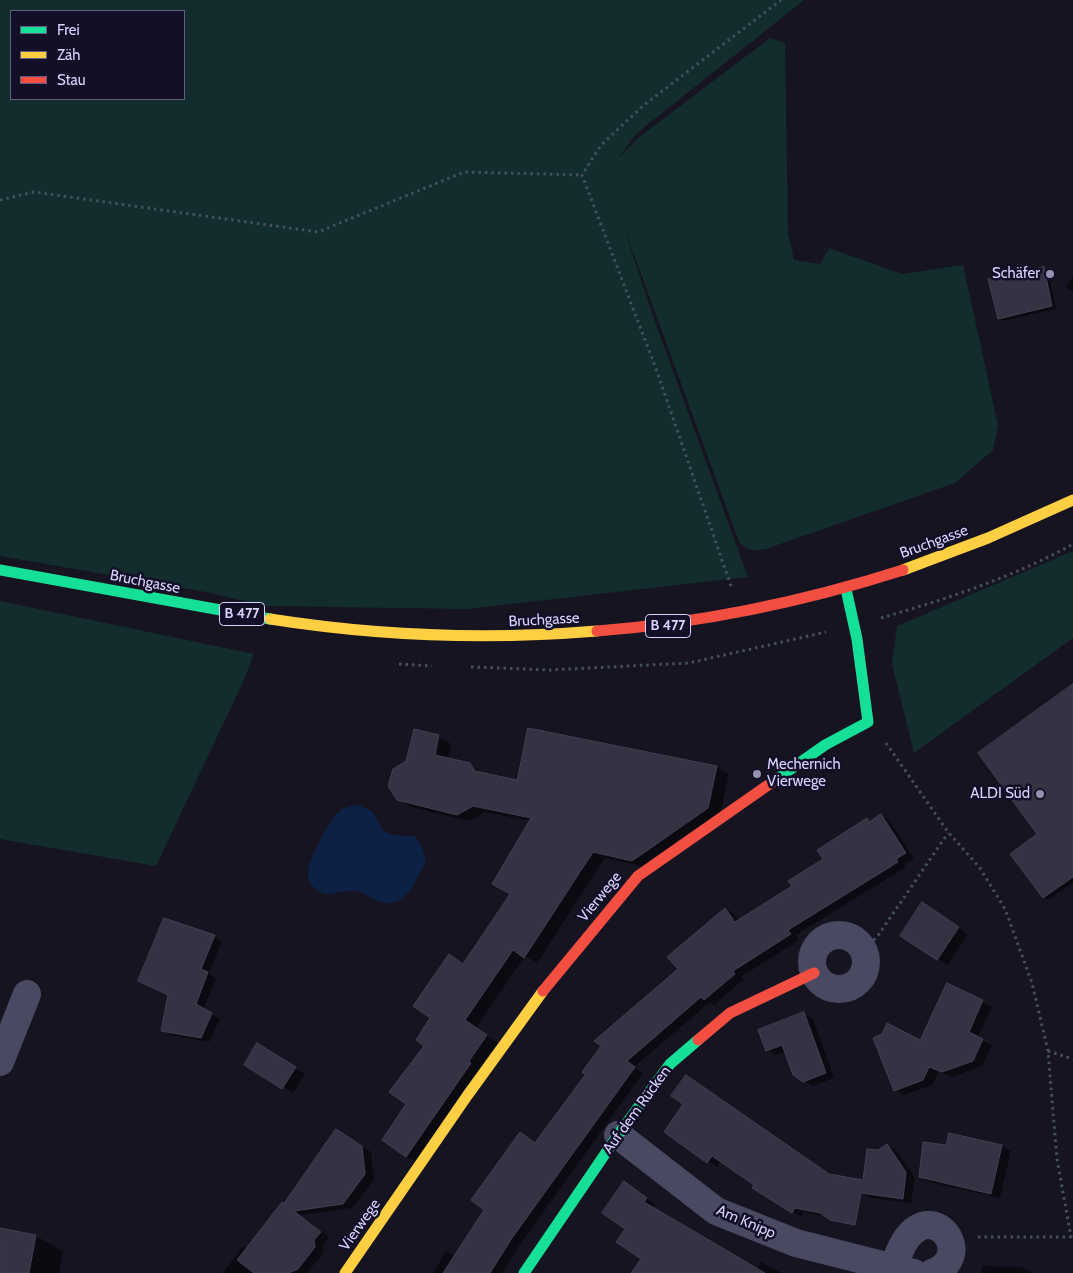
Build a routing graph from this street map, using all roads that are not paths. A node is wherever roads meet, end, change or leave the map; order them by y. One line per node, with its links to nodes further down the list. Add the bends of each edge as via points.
1 (1073, 500): 3 (street, Bruchgasse / B 477, via 963,549)
2 (0, 570): 3 (street, Bruchgasse / B 477, via 255,616 413,634 551,636 670,626)
3 (846, 589): 9 (street, Vierwege, via 857,639 868,722 825,745 638,876 549,983)
4 (814, 973): 4 (street, via 820,982 835,989 847,988 859,981 866,966 864,949 853,938 838,934 823,940 813,953); 7 (street, Auf dem Rücken, via 730,1013 670,1064)
5 (27, 994): 6 (street)
6 (0, 1062)
7 (618, 1135): 8 (street, Am Knipp, via 716,1210 796,1243); 10 (street, Auf dem Rücken)
8 (904, 1271): 11 (street, Am Knipp, via 905,1239 914,1229 928,1224 942,1229 951,1242 951,1258 942,1270)
9 (345, 1273)
10 (524, 1273)
11 (932, 1273)

